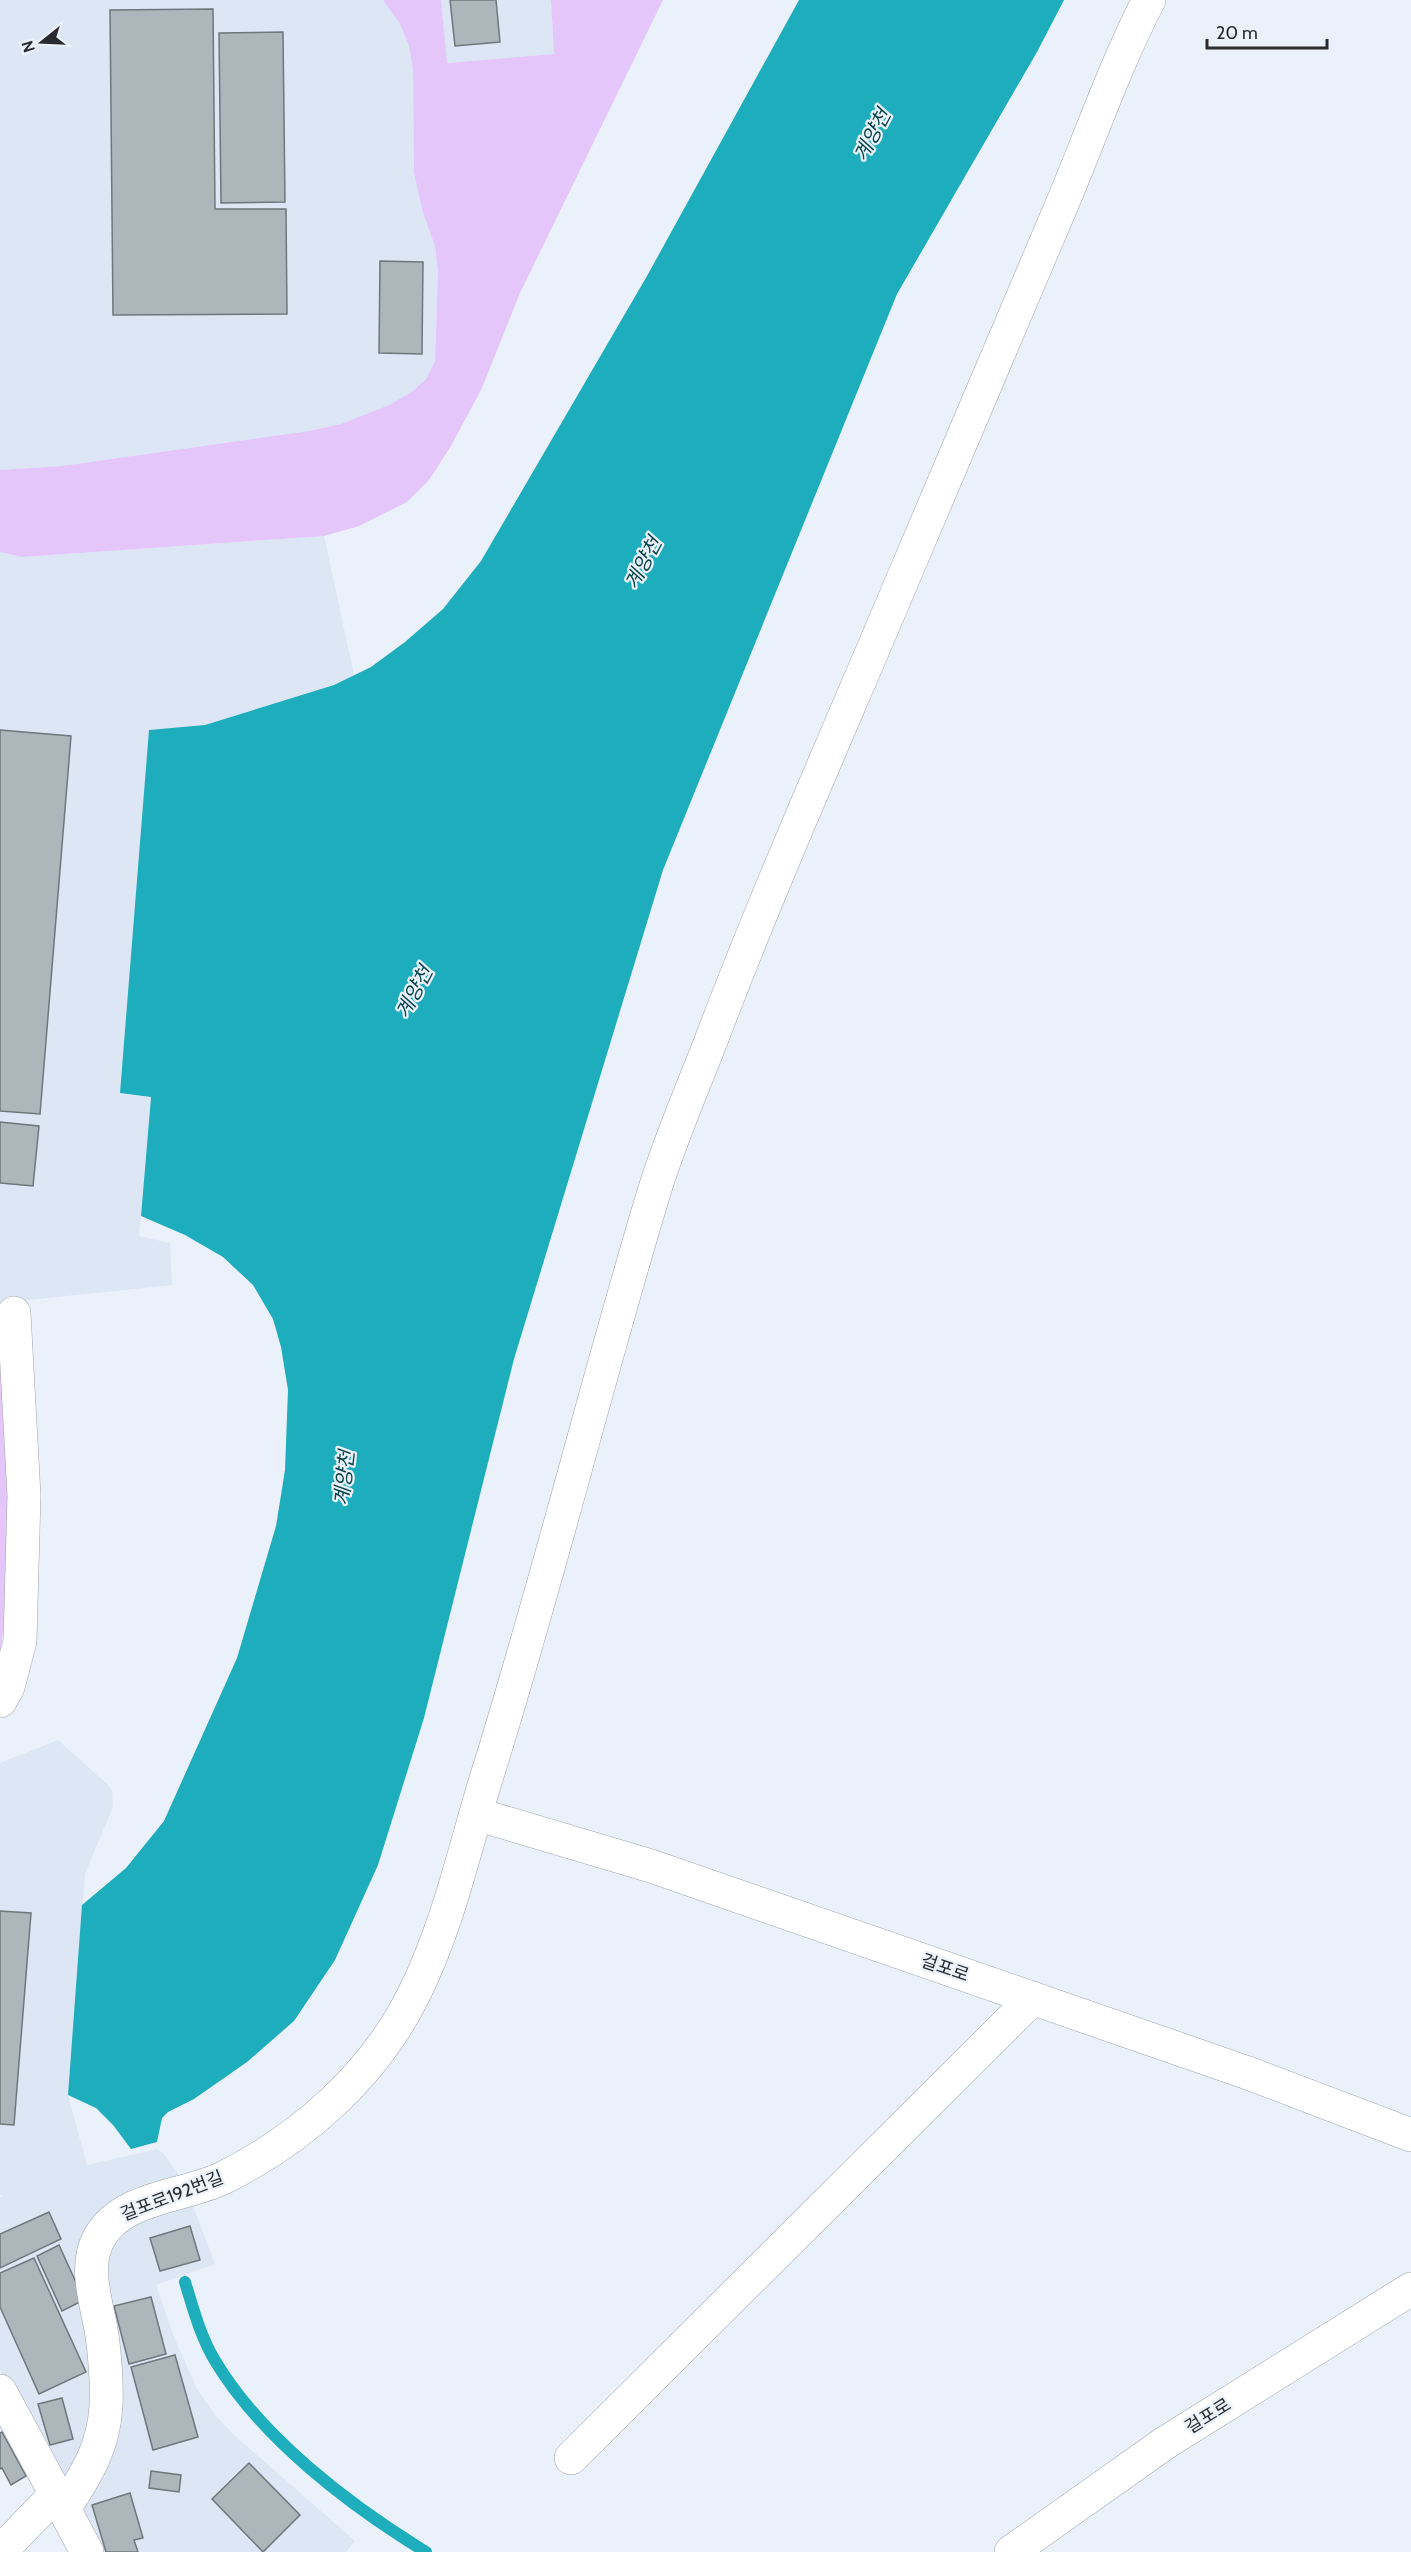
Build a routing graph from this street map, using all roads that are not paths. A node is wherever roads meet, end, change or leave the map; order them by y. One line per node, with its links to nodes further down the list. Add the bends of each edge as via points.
1 (1149, 0): 4 (street, 걸포로192번길, via 1132,32 1063,204 745,950 656,1184)
2 (15, 1313): 3 (street, via 24,1496 20,1641)
3 (0, 1701)
4 (476, 1814): 5 (street, 걸포로, via 651,1866); 10 (street, 걸포로192번길, via 446,1915 416,1990 398,2024 356,2078 313,2121 285,2142 206,2186 128,2210 102,2232 91,2263 104,2343 106,2412 94,2462)
5 (1033, 1998): 6 (street, 걸포로); 9 (street)
6 (1411, 2134)
7 (1411, 2289): 13 (street, 걸포로, via 1166,2443)
8 (0, 2391): 10 (street)
9 (571, 2458)
10 (60, 2502): 11 (street, 걸포로192번길); 12 (street)
11 (0, 2552)
12 (87, 2552)
13 (1011, 2552)

